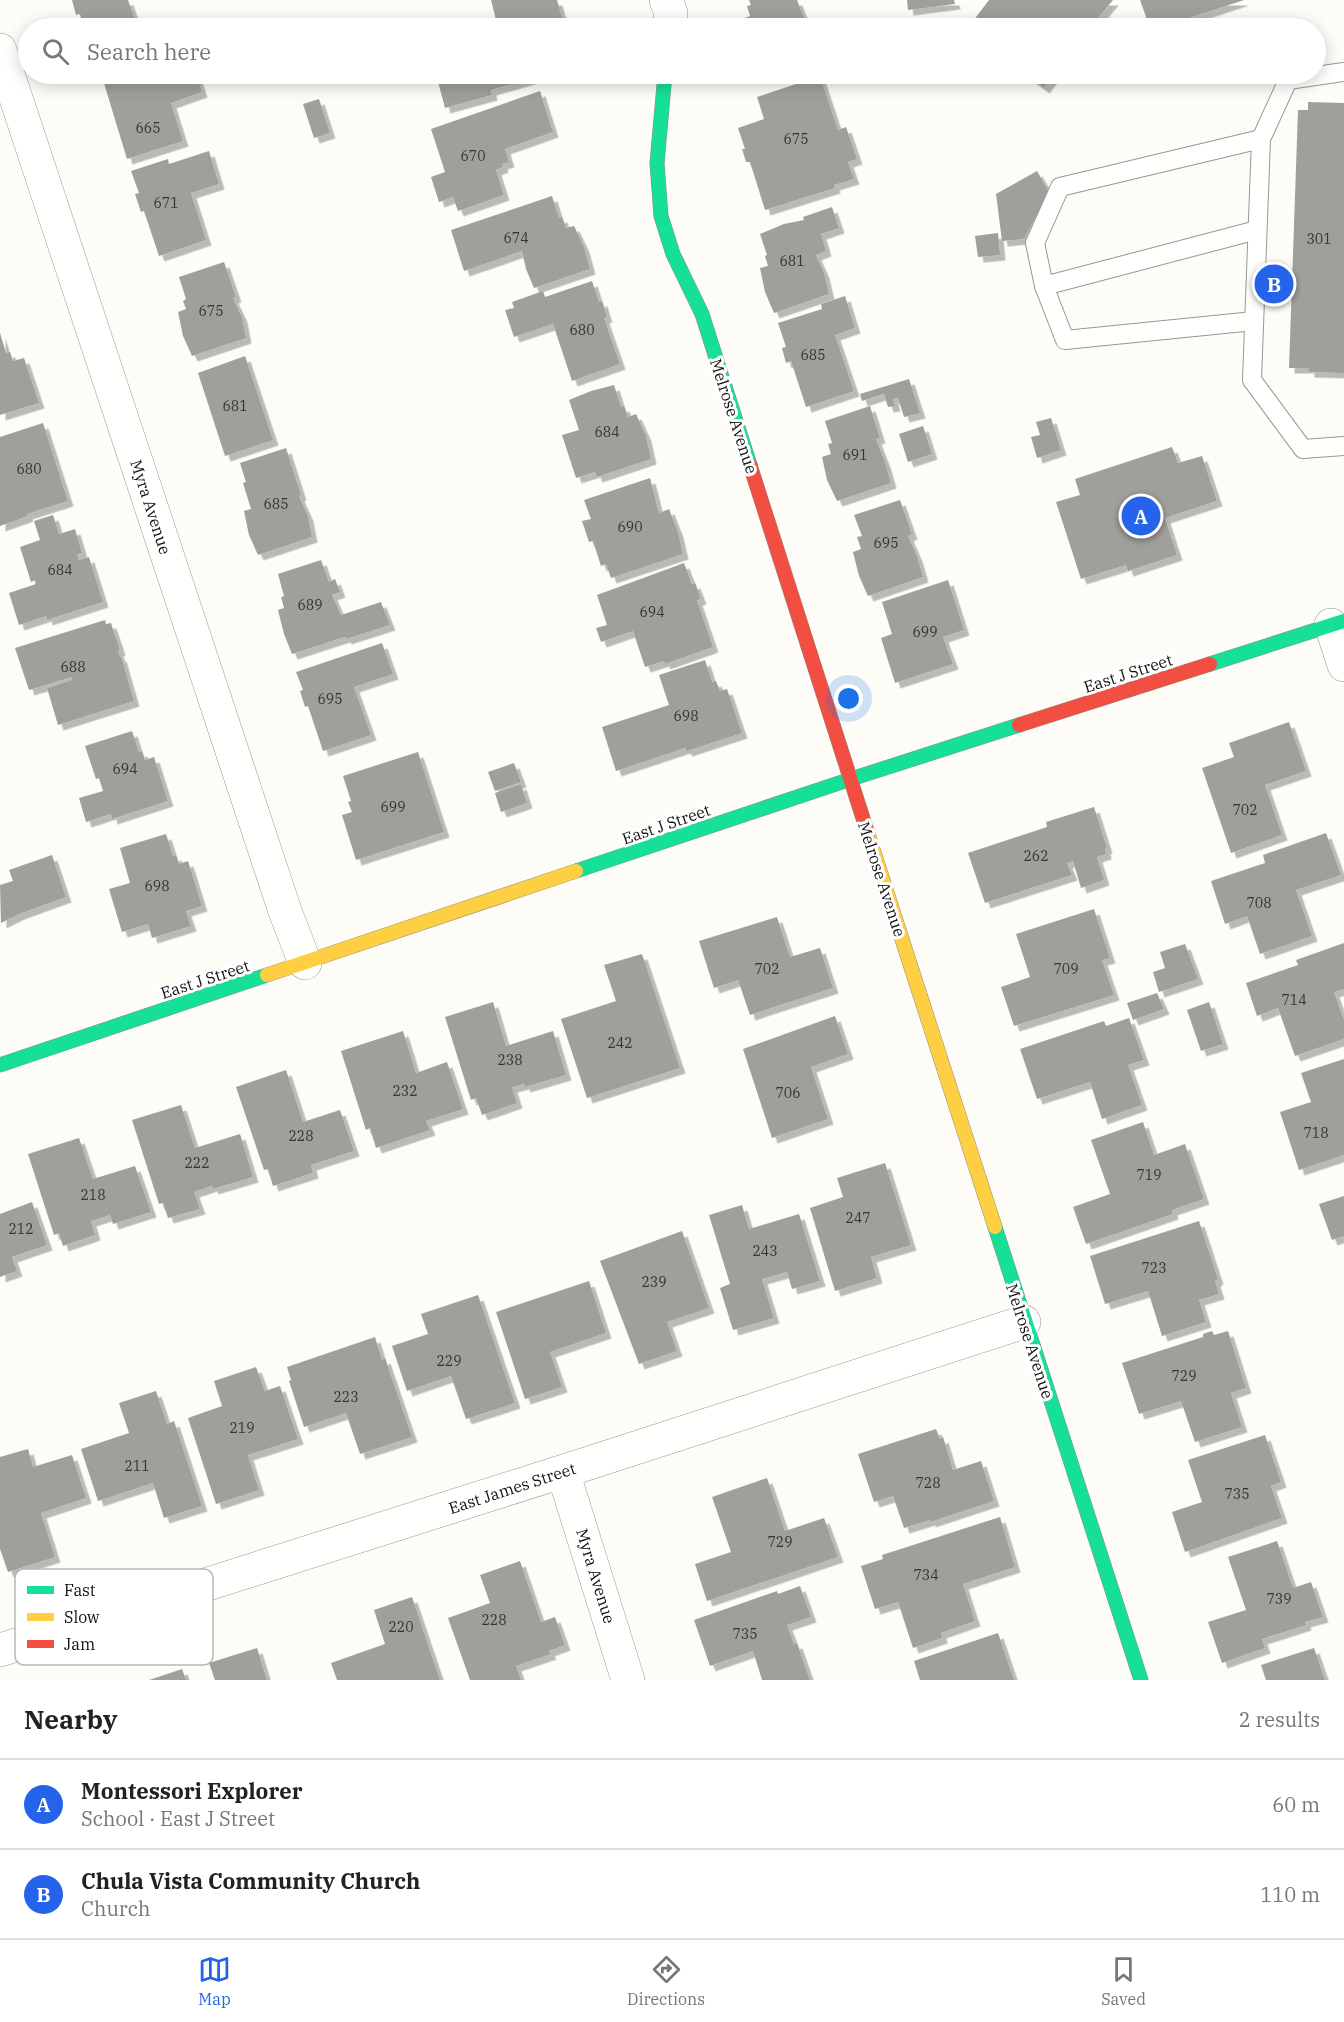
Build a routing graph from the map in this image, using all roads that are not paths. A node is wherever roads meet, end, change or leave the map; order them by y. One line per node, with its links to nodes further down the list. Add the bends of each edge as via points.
1 (666, 0): 2 (street)
2 (670, 18)
3 (0, 50): 16 (street, Myra Avenue)
4 (1344, 72): 5 (lane)
5 (1326, 75)
6 (664, 84): 15 (street, Melrose Avenue, via 657,182 661,217 702,314)
7 (1286, 84): 8 (lane)
8 (1261, 140): 9 (lane); 10 (lane, via 1060,187 1035,243)
9 (1257, 230): 10 (lane); 11 (lane)
10 (1044, 286): 11 (lane, via 1065,340)
11 (1254, 321): 12 (lane, via 1252,380 1303,448)
12 (1344, 446)
13 (1338, 623): 14 (street); 15 (street, East J Street)
14 (1344, 665)
15 (851, 779): 16 (street, East J Street); 18 (street, Melrose Avenue)
16 (305, 963): 17 (street, East J Street)
17 (0, 1065)
18 (1024, 1322): 19 (street, East James Street); 24 (street, Melrose Avenue)
19 (563, 1472): 20 (street, East James Street); 23 (street, Myra Avenue)
20 (213, 1583)
21 (15, 1645): 22 (street, East James Street)
22 (0, 1650)
23 (628, 1680)
24 (1141, 1680)

